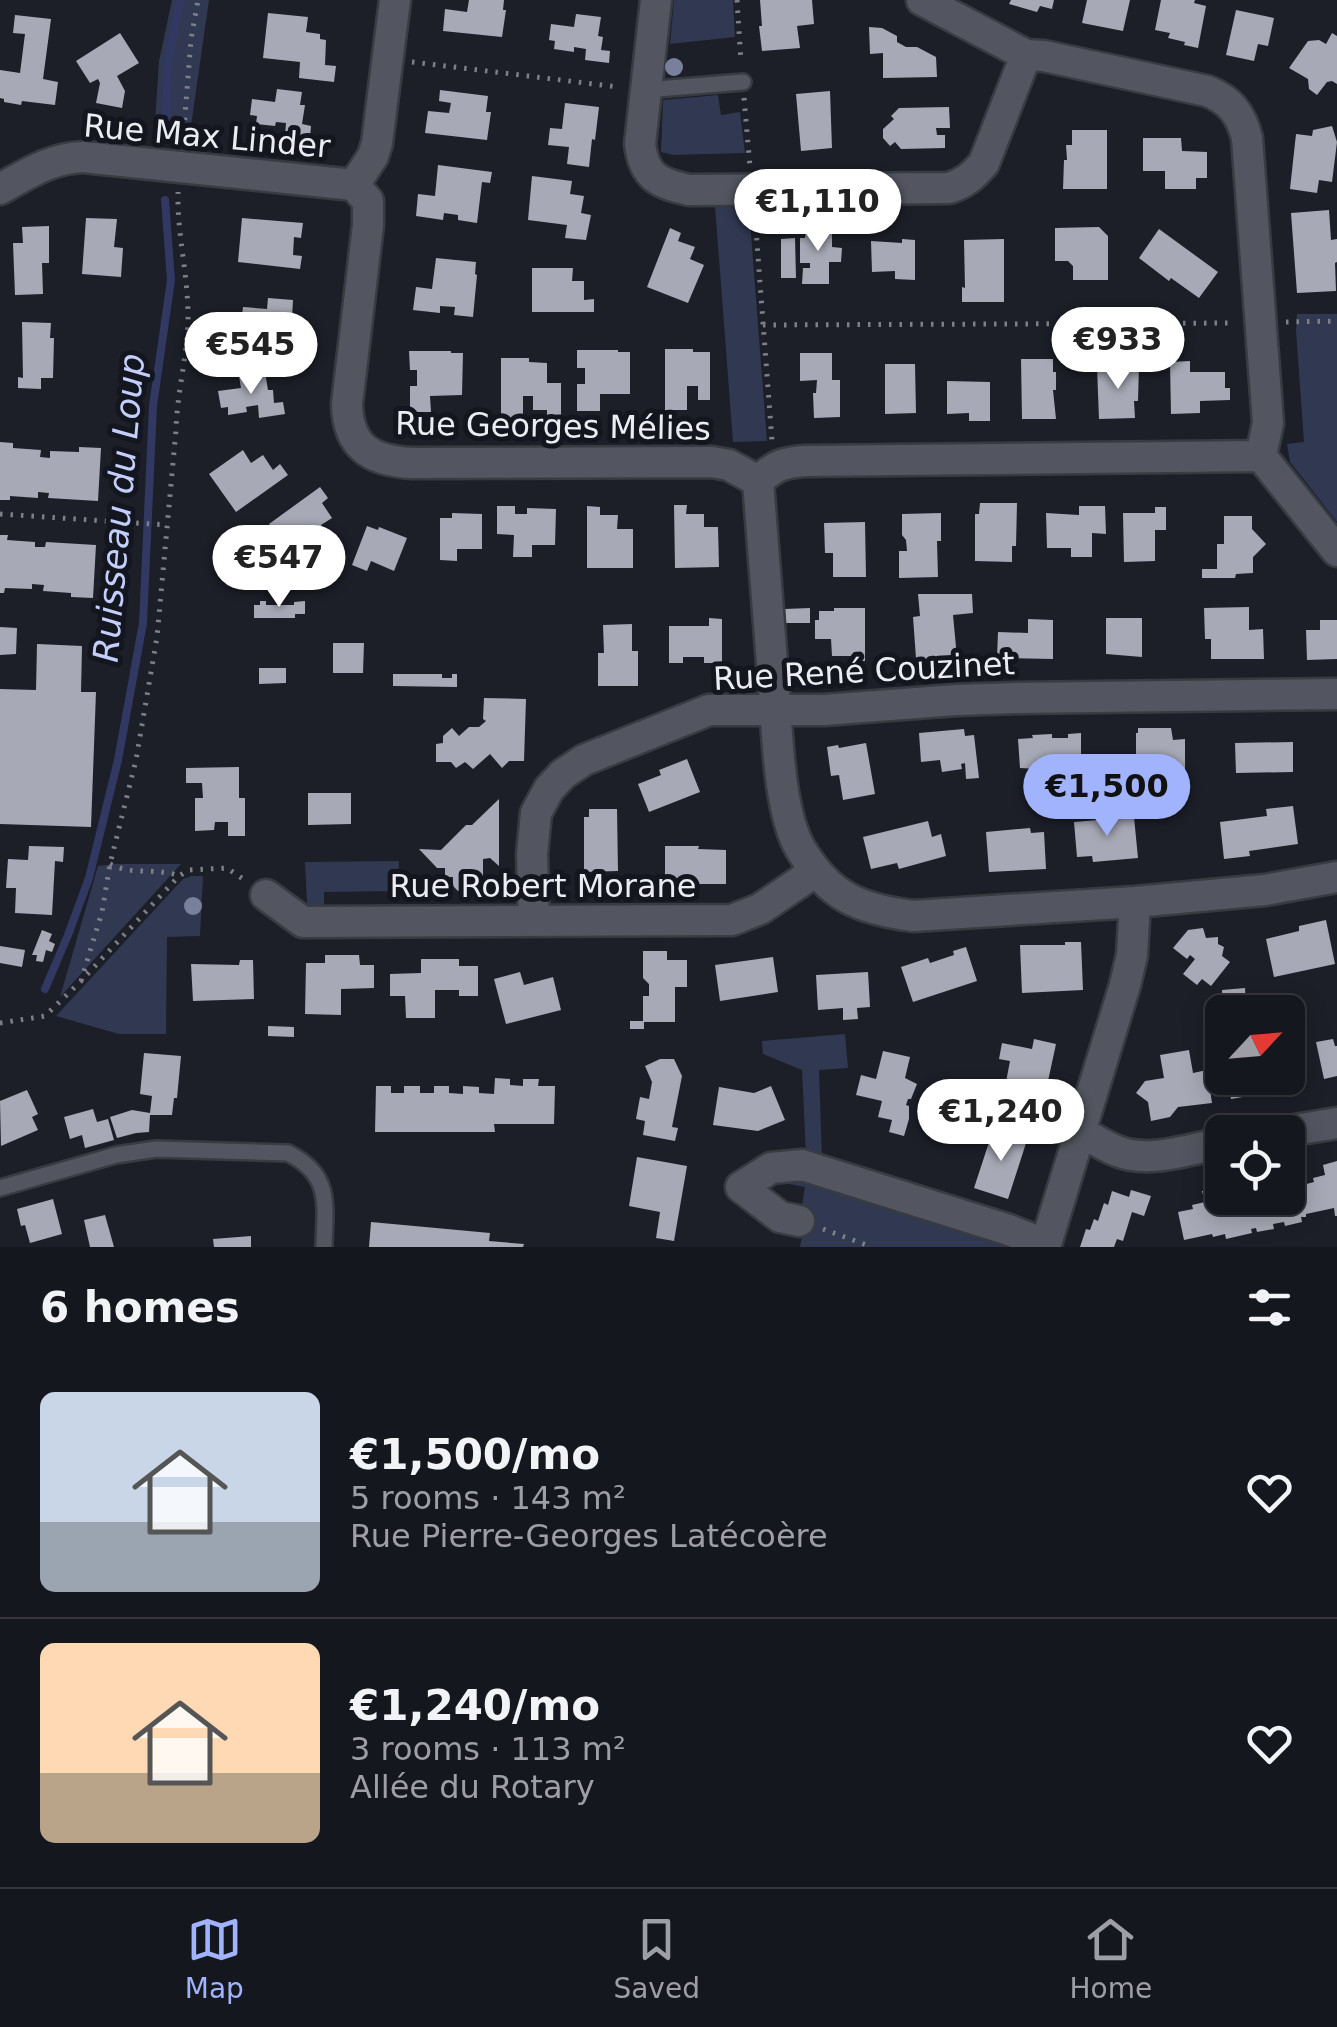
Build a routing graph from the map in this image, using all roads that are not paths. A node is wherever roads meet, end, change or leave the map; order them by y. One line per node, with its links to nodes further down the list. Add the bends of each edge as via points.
1 (395, 0): 7 (street, via 377,144)
2 (656, 0): 6 (street)
3 (922, 0): 4 (street)
4 (1026, 55): 6 (street, via 984,162 949,188 664,185 642,161); 9 (street, via 1207,91 1222,97 1244,123 1268,422)
5 (743, 82): 6 (lane)
6 (646, 90)
7 (354, 185): 8 (street, Rue Max Linder, via 83,157 40,166); 10 (street, Rue Georges Mélies, via 368,201 368,225 347,424 372,455 412,464 712,462)
8 (0, 189)
9 (1261, 456): 10 (street, Rue Georges Mélies, via 804,461); 11 (street)
10 (766, 474): 13 (street)
11 (1337, 552)
12 (1337, 694): 13 (street, Rue René Couzinet, via 1017,698)
13 (775, 712): 14 (street, via 789,817); 18 (street, Rue René Couzinet, via 709,710 563,774 536,814)
14 (816, 870): 17 (street, via 856,904 913,916); 18 (street, Rue Robert Morane, via 760,910 732,920)
15 (1337, 877): 17 (street)
16 (266, 895): 18 (street, Rue Robert Morane, via 303,922)
17 (1135, 902): 21 (street, via 1132,956)
18 (534, 921)
19 (1337, 1123): 20 (street)
20 (1305, 1128)
21 (1080, 1132): 22 (street, via 1130,1156); 25 (street)
22 (1205, 1146)
23 (0, 1188): 26 (lane, via 156,1149 288,1154 308,1163 319,1179)
24 (799, 1221): 25 (street, via 780,1217 741,1188 772,1168 802,1164)
25 (1046, 1246)
26 (324, 1247)

